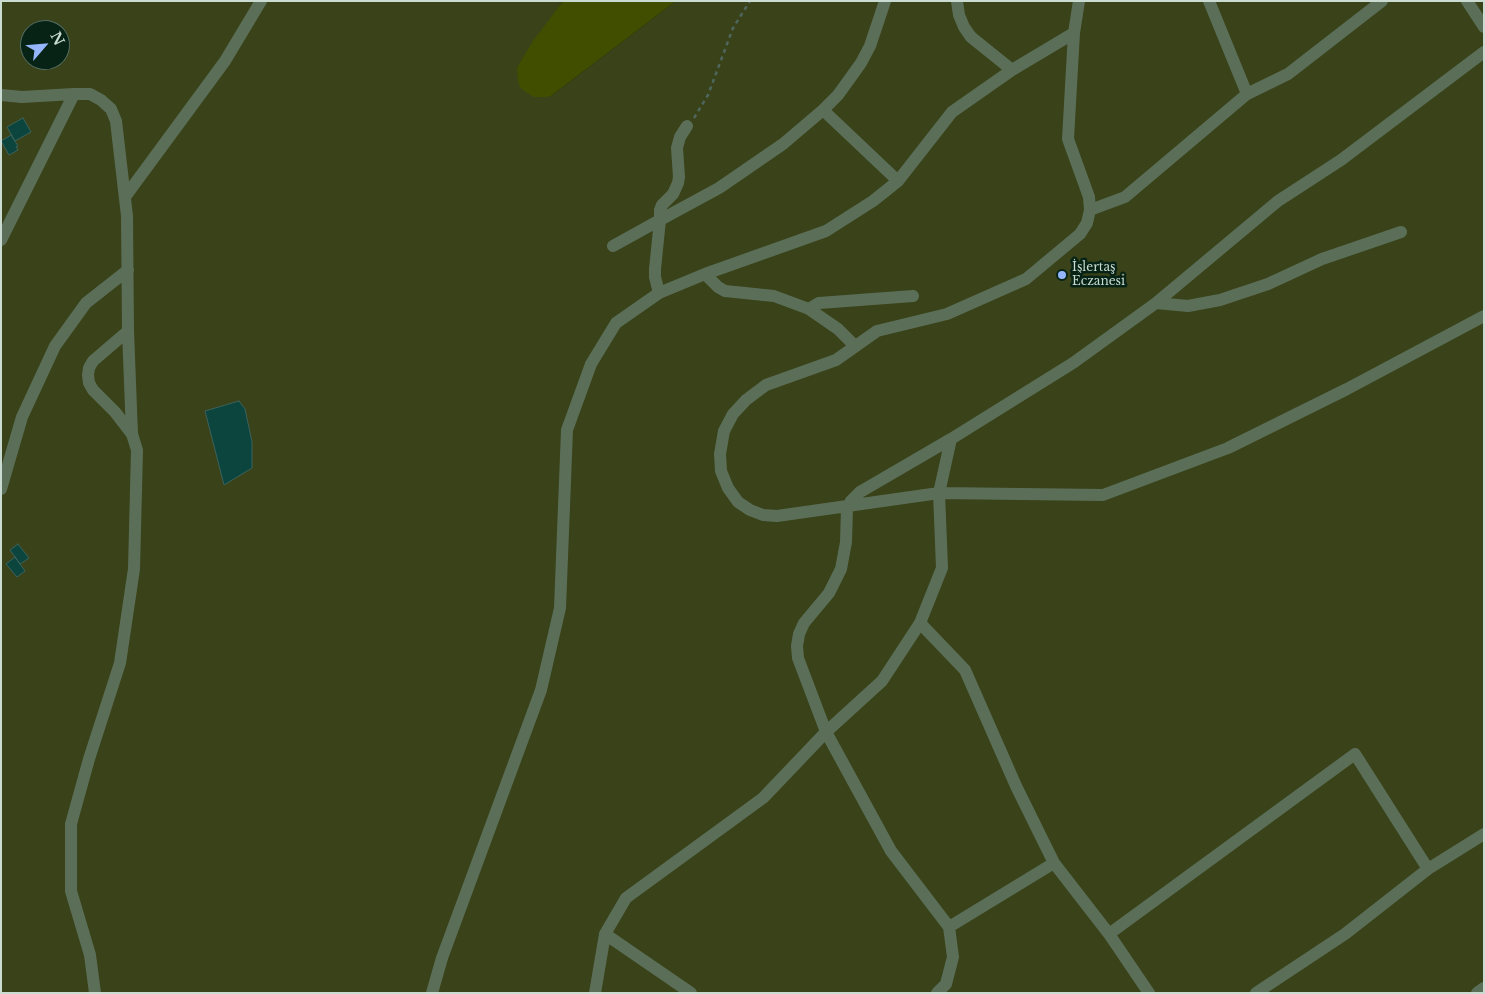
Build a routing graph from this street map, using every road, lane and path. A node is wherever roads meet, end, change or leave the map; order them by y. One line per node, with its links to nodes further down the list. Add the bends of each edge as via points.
1 (261, 1): 19 (street, via 225,62)
2 (750, 1): 17 (path, via 733,28 708,95)
3 (885, 1): 16 (street, via 861,63)
4 (957, 1): 12 (street, via 959,15 970,37)
5 (1078, 1): 10 (street)
6 (1209, 1): 14 (street)
7 (1382, 1): 14 (street, via 1288,74)
8 (1467, 1): 9 (street)
9 (1484, 27)
10 (1074, 33): 12 (street); 20 (street, via 1068,139 1089,197)
11 (1484, 52): 29 (street, via 1340,160 1278,201)
12 (1012, 70): 18 (street, via 952,112)
13 (74, 94): 15 (street); 19 (street, via 90,94 111,110 116,121); 23 (street)
14 (1247, 94): 20 (street, via 1125,197)
15 (1, 95)
16 (823, 110): 18 (street); 21 (street, via 783,144 719,188)
17 (687, 126): 21 (street, via 677,148 678,183 662,205)
18 (898, 181): 26 (street, via 826,231)
19 (125, 197): 25 (street)
20 (1090, 210): 33 (street, via 1080,234 1026,279 947,314 877,331)
21 (660, 220): 24 (street); 27 (street, via 655,269)
22 (1401, 232): 29 (street, via 1322,259 1268,284 1220,300 1188,306)
23 (1, 240)
24 (613, 246)
25 (128, 270): 32 (street); 36 (street, via 86,303 55,346 22,417)
26 (705, 274): 27 (street); 30 (street, via 725,291 774,296)
27 (659, 293): 49 (street, via 616,323 591,364 567,430 560,608 541,690)
28 (913, 296): 30 (street, via 822,302)
29 (1156, 303): 35 (street, via 1074,363)
30 (809, 309): 33 (street, via 838,329)
31 (1484, 316): 37 (street, via 1228,448 1103,495)
32 (128, 331): 34 (street); 34 (street, via 93,361 88,375 93,390)
33 (855, 346): 38 (street, via 836,360 766,385 746,400 724,431 720,454 721,472 728,488 738,502 750,510 777,516)
34 (132, 434): 48 (street, via 137,450 134,570 120,663 71,824 71,891 90,955)
35 (950, 439): 37 (street); 38 (street, via 860,492)
36 (1, 489)
37 (939, 493): 38 (street); 39 (street, via 942,568)
38 (847, 508): 40 (street, via 841,569 829,593 804,623 797,646 798,658)
39 (920, 623): 40 (street, via 882,680); 42 (street, via 965,670)
40 (826, 732): 44 (street, via 891,851); 45 (street, via 763,798 626,898)
41 (1484, 834): 43 (street)
42 (1054, 863): 44 (street); 46 (street)
43 (1428, 869): 46 (street, via 1355,754); 54 (street, via 1345,934)
44 (949, 927): 52 (street, via 953,957 946,984)
45 (605, 934): 50 (street); 51 (street)
46 (1109, 934): 53 (street)
47 (1484, 988): 55 (street)
48 (95, 993)
49 (432, 993)
50 (595, 993)
51 (691, 993)
52 (937, 993)
53 (1149, 993)
54 (1256, 993)
55 (1477, 993)

